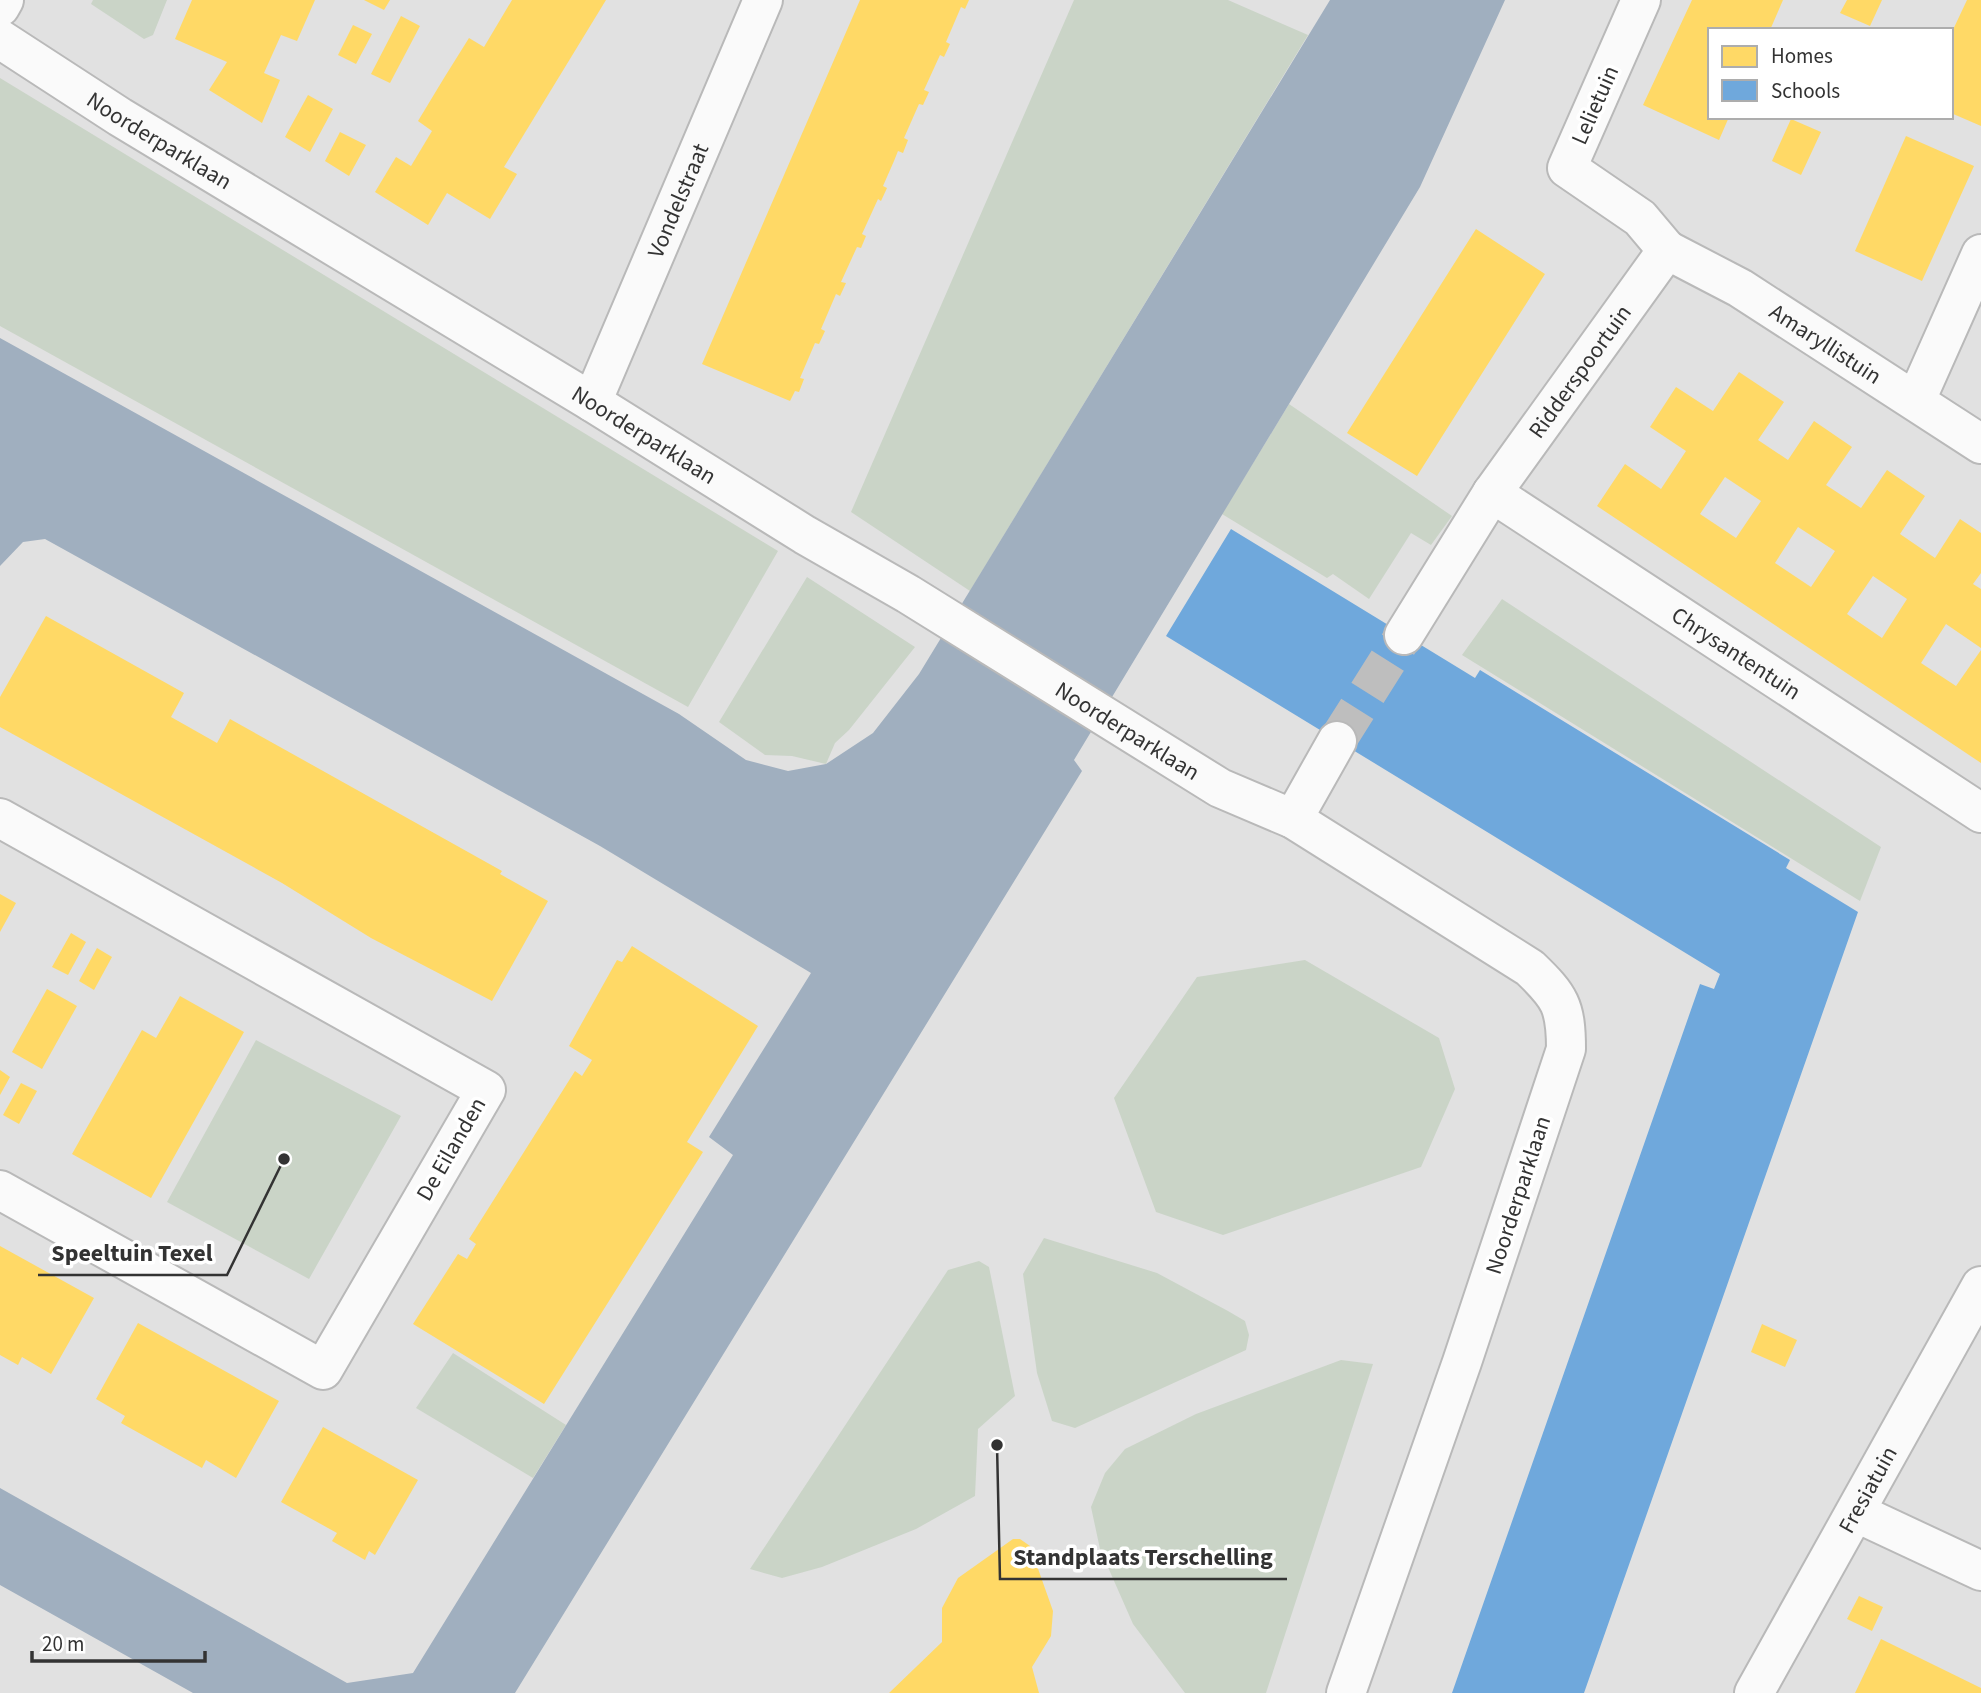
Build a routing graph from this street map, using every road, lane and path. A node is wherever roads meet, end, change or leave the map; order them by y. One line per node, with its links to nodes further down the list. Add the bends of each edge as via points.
1 (5, 0): 4 (street)
2 (763, 0): 9 (street, Vondelstraat)
3 (1642, 0): 6 (street, Lelietuin, via 1567,168 1640,218)
4 (0, 7)
5 (0, 39): 9 (street, Noorderparklaan, via 120,117)
6 (1667, 250): 8 (street, Amaryllistuin, via 1740,288); 11 (street, Ridderspoortuin)
7 (1981, 254): 8 (street)
8 (1916, 400): 10 (street, Amaryllistuin)
9 (592, 402): 16 (street, Noorderparklaan, via 1220,788)
10 (1981, 444)
11 (1493, 493): 12 (street); 14 (street, Chrysantentuin)
12 (1404, 635)
13 (1337, 741): 16 (street)
14 (1981, 813)
15 (0, 818): 17 (street, De Eilanden, via 486,1090 323,1370)
16 (1293, 819): 21 (street, Noorderparklaan, via 1530,968 1556,993 1566,1021 1566,1049)
17 (0, 1189)
18 (1981, 1286): 19 (street, Fresiatuin)
19 (1857, 1513): 20 (street); 22 (street, Fresiatuin)
20 (1981, 1571)
21 (1346, 1693)
22 (1754, 1693)

